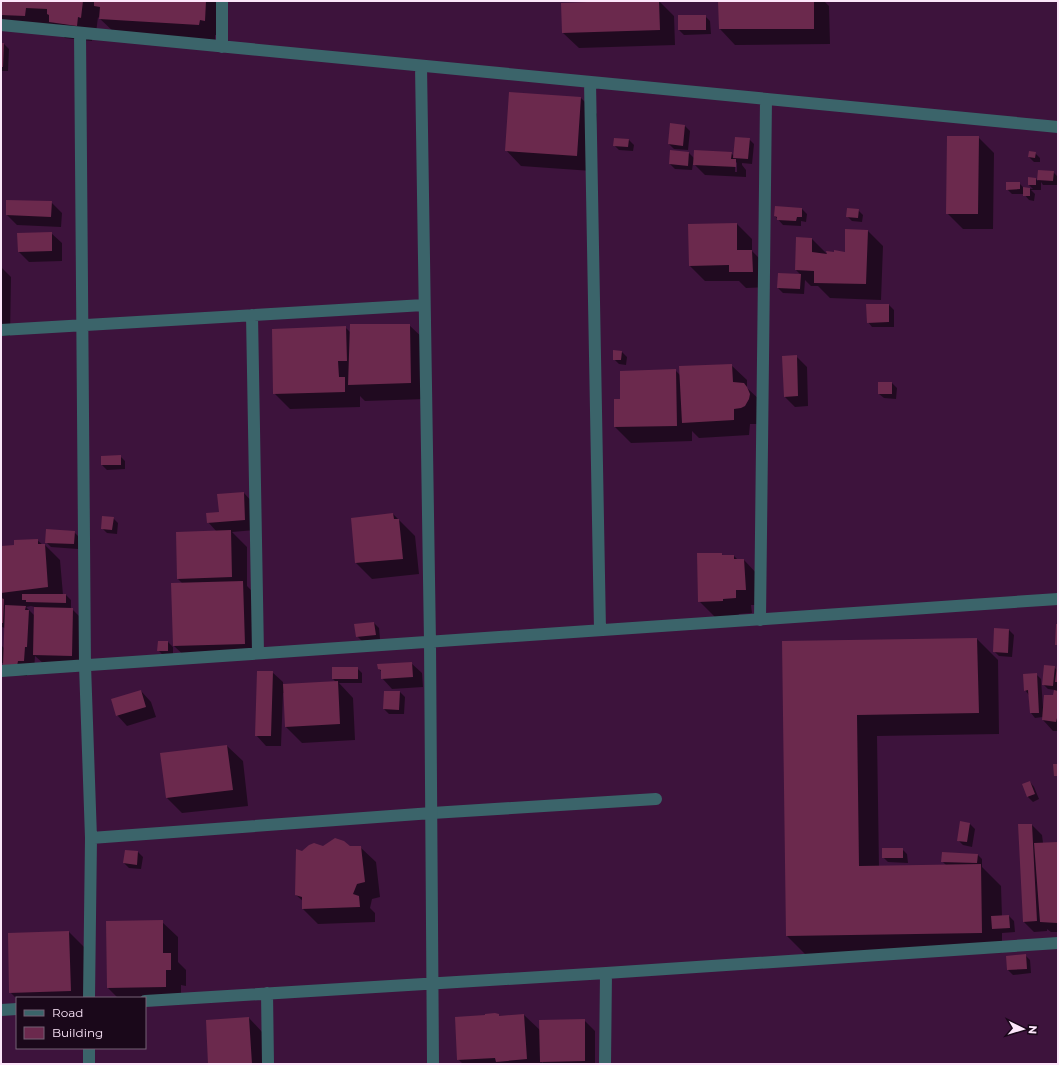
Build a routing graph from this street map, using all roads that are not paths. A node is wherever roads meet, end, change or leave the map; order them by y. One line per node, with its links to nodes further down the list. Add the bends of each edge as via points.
1 (222, 1): 4 (street)
2 (1, 25): 3 (street)
3 (80, 33): 4 (street); 11 (street)
4 (222, 46): 5 (street)
5 (421, 66): 6 (street); 9 (street)
6 (590, 82): 7 (street); 15 (street)
7 (766, 99): 8 (street); 14 (street)
8 (1058, 127)
9 (424, 305): 10 (street); 16 (street)
10 (252, 315): 11 (street); 17 (street)
11 (82, 325): 12 (street); 18 (street)
12 (1, 330)
13 (1058, 599): 14 (street)
14 (760, 620): 15 (street)
15 (600, 630): 16 (street)
16 (430, 642): 17 (street); 21 (street)
17 (258, 653): 18 (street)
18 (85, 665): 19 (street); 22 (street)
19 (1, 671)
20 (656, 799): 21 (street)
21 (432, 813): 22 (street); 25 (street)
22 (91, 838): 27 (street)
23 (1058, 943): 24 (street)
24 (606, 973): 25 (street); 35 (street)
25 (432, 983): 26 (street); 34 (street)
26 (267, 993): 28 (street); 33 (street)
27 (89, 997)
28 (146, 1001)
29 (16, 1009): 30 (street)
30 (1, 1010)
31 (89, 1049): 32 (street)
32 (89, 1064)
33 (268, 1064)
34 (433, 1064)
35 (605, 1064)

